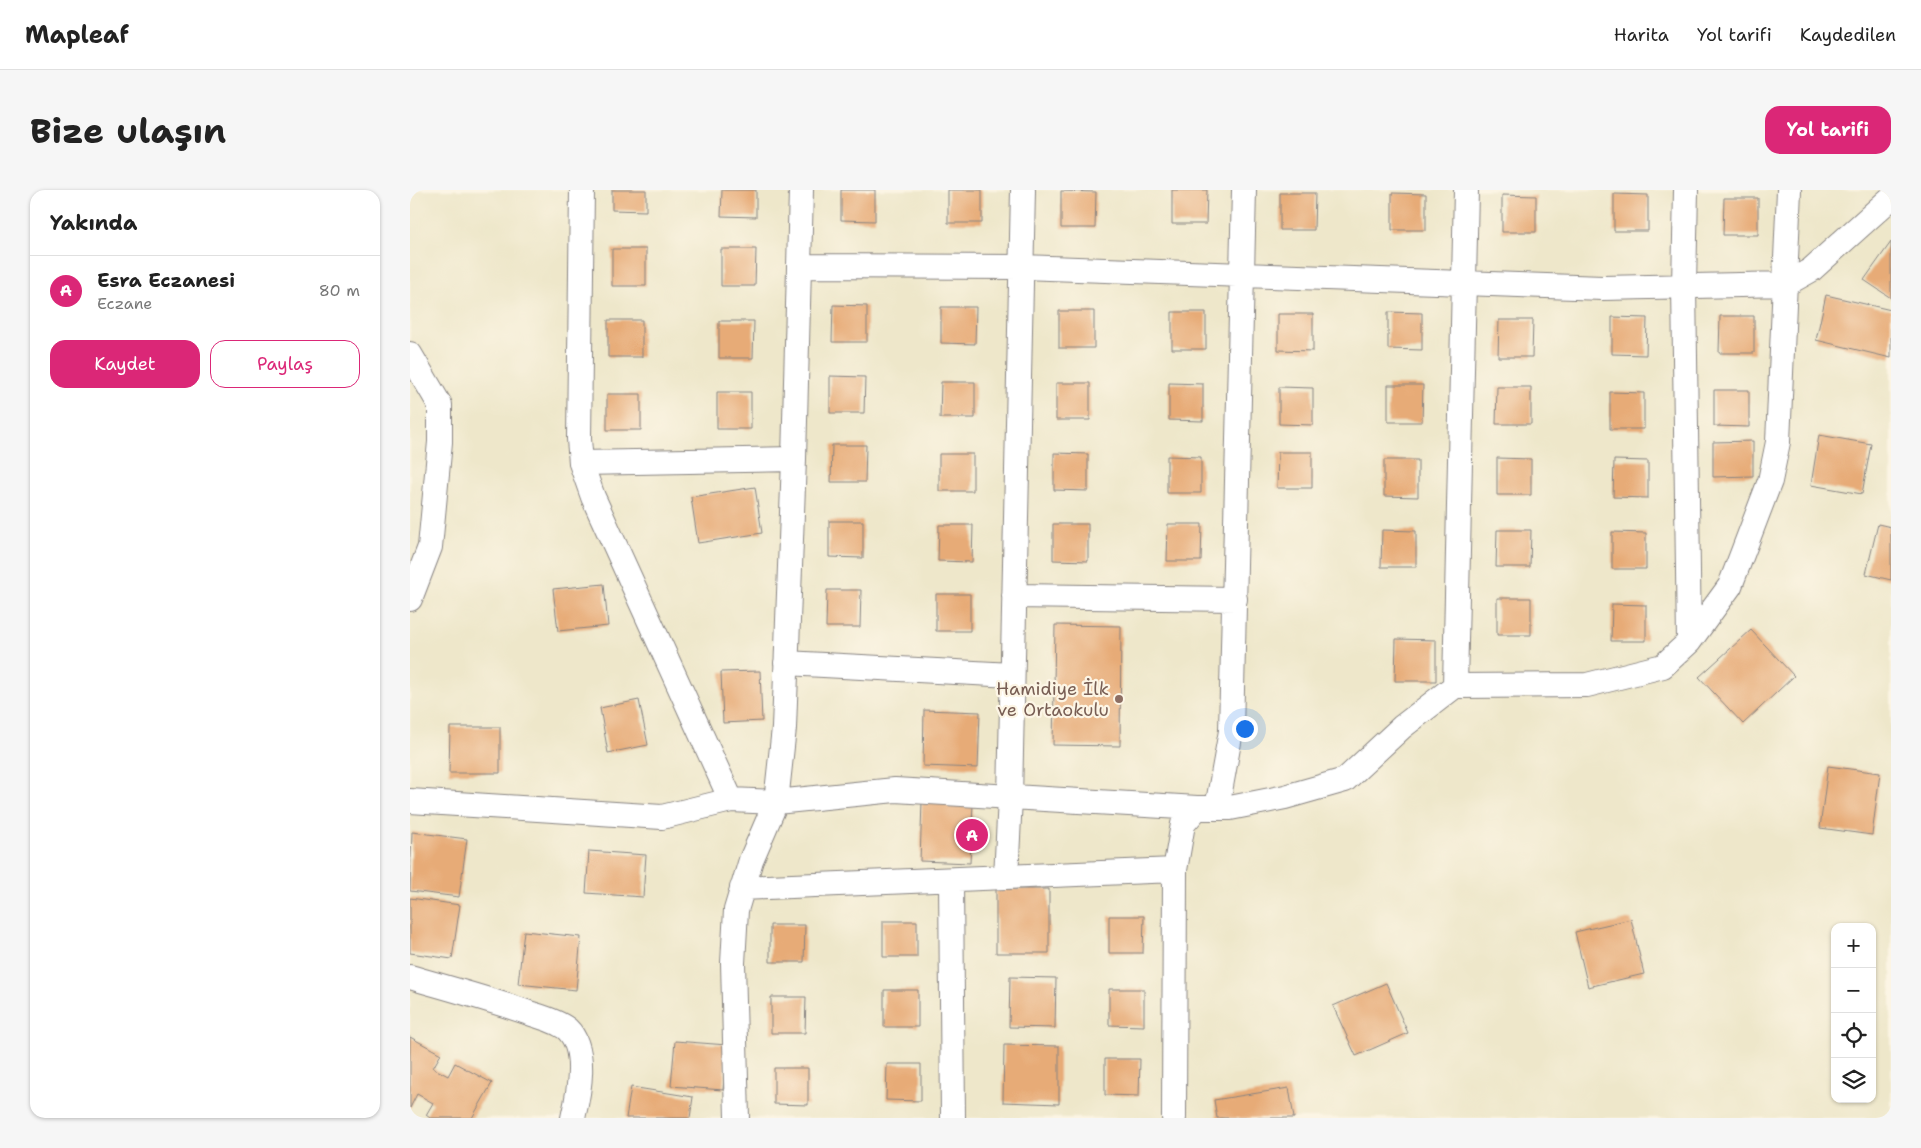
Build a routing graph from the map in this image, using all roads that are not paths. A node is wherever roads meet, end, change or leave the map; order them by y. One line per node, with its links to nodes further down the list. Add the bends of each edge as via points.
1 (582, 190): 17 (street)
2 (801, 190): 9 (street)
3 (1023, 190): 10 (street)
4 (1244, 190): 11 (street)
5 (1466, 190): 12 (street)
6 (1686, 190): 14 (street)
7 (1789, 190): 13 (street)
8 (1891, 198): 13 (street, via 1811,270)
9 (799, 266): 10 (street); 16 (street)
10 (1022, 267): 11 (street); 18 (street)
11 (1243, 275): 12 (street); 20 (street)
12 (1463, 282): 14 (street, via 1603,288); 24 (street)
13 (1786, 284): 14 (street); 21 (street, via 1778,442 1770,481 1730,586)
14 (1684, 286): 21 (street)
15 (410, 354): 19 (street, via 440,405 440,442 430,547)
16 (794, 459): 17 (street); 22 (street)
17 (581, 463): 26 (street, via 593,497)
18 (1014, 596): 20 (street); 23 (street)
19 (410, 599)
20 (1235, 599): 29 (street, via 1231,731)
21 (1689, 642): 24 (street, via 1664,666 1587,685)
22 (786, 663): 23 (street); 28 (street, via 784,728)
23 (1012, 675): 25 (street)
24 (1455, 686): 29 (street, via 1402,727 1345,780 1286,797 1230,808)
25 (1010, 798): 28 (street, via 895,790); 29 (street); 31 (street)
26 (731, 800): 27 (street, via 662,817); 28 (street)
27 (410, 801)
28 (776, 802): 33 (street)
29 (1208, 808): 30 (street, via 1183,824)
30 (1175, 870): 31 (street); 38 (street)
31 (1006, 877): 32 (street)
32 (950, 880): 33 (street); 37 (street)
33 (742, 888): 36 (street, via 736,910 733,963)
34 (410, 977): 35 (street, via 546,1018 567,1030 578,1050 581,1081)
35 (574, 1118)
36 (737, 1118)
37 (953, 1118)
38 (1174, 1118)

